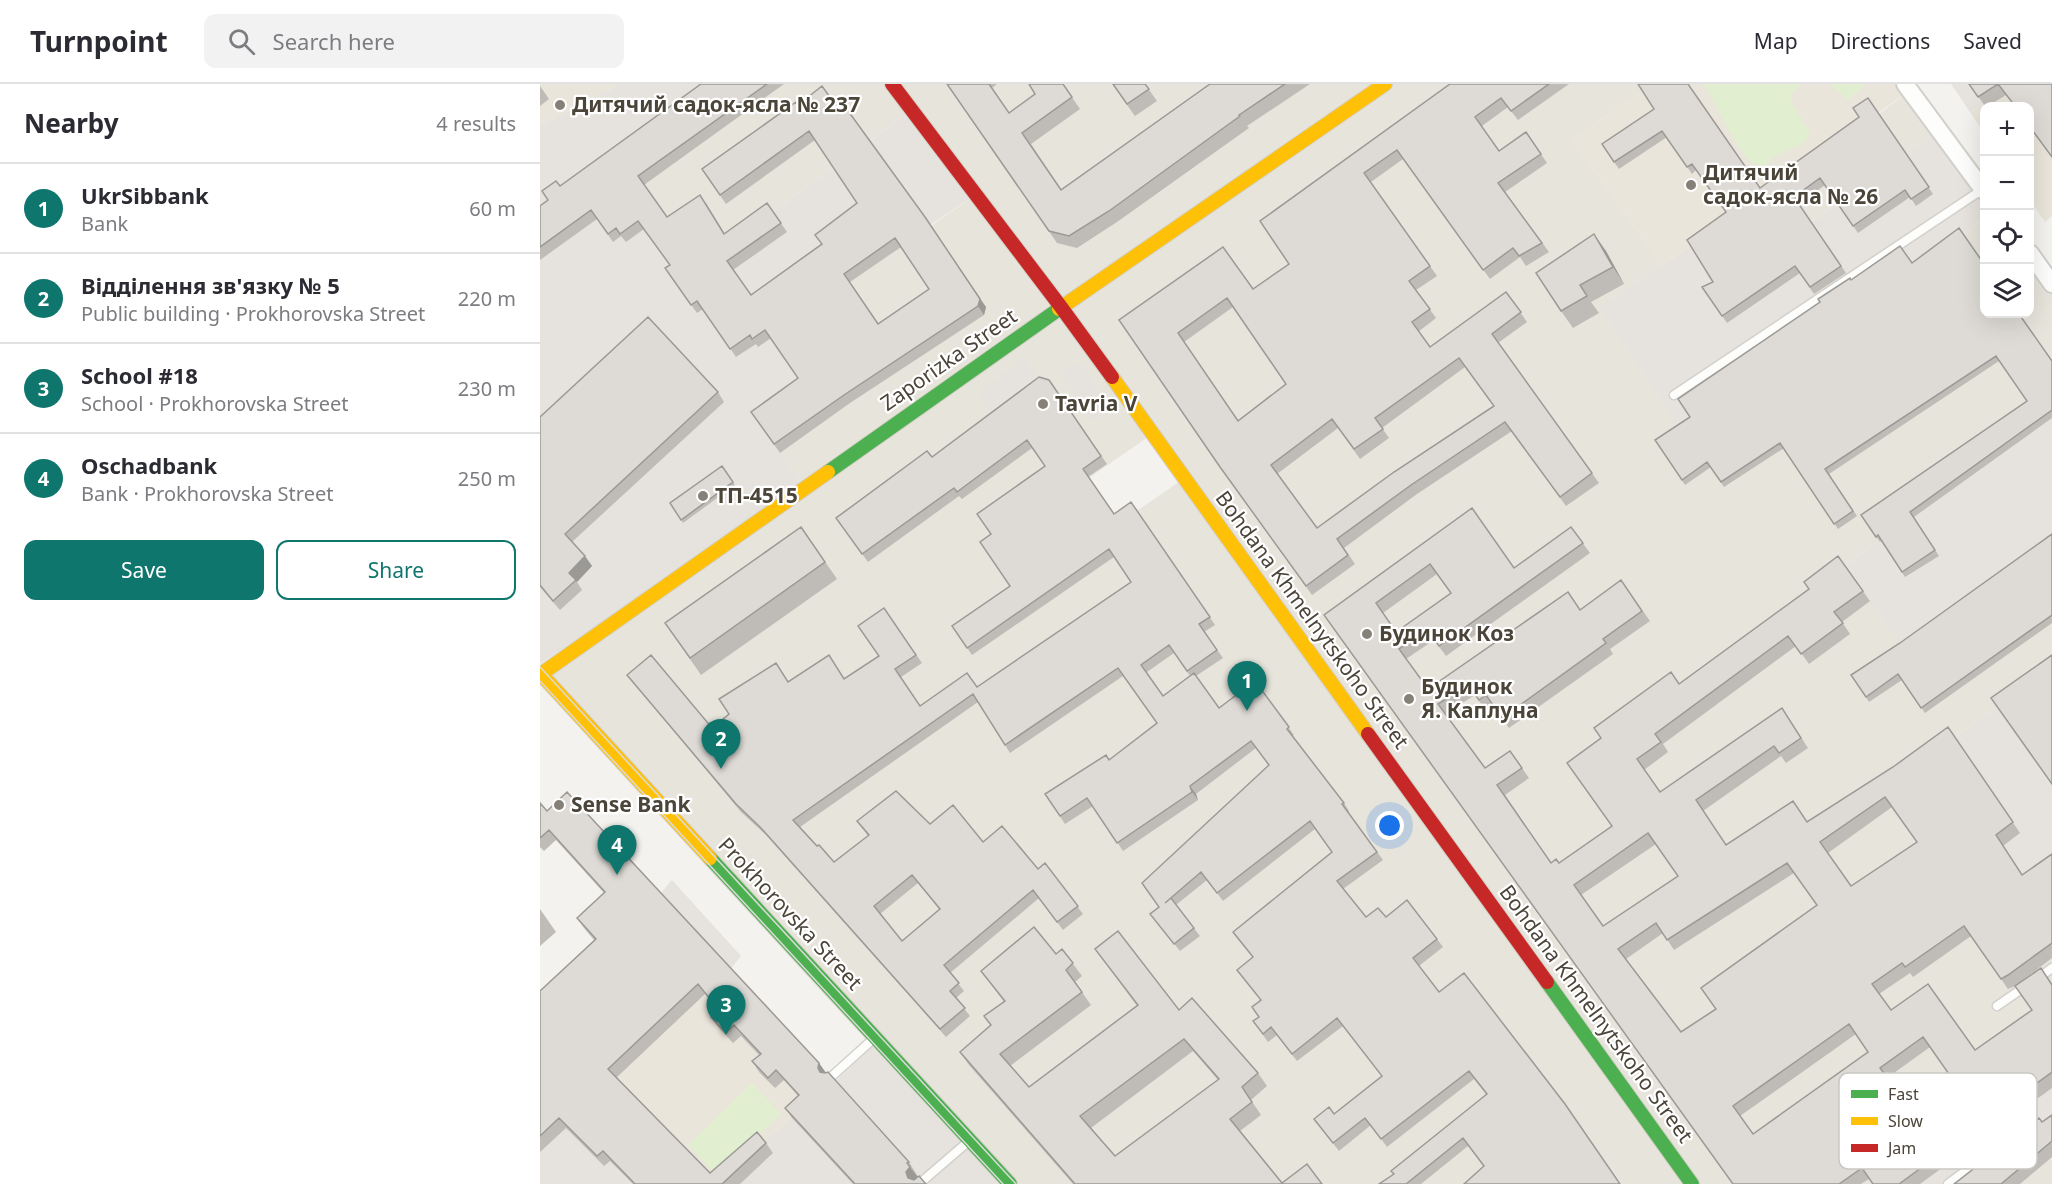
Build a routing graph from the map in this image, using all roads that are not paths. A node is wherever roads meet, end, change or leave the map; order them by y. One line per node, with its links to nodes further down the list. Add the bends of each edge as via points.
1 (892, 84): 8 (main road, Bohdana Khmelnytskoho Street)
2 (1385, 84): 8 (main road, Zaporizka Street)
3 (1905, 84): 4 (street)
4 (1980, 185)
5 (1980, 193): 9 (lane)
6 (2034, 259): 7 (street)
7 (2052, 284)
8 (1061, 307): 10 (main road, Zaporizka Street); 19 (main road, Bohdana Khmelnytskoho Street)
9 (1674, 395)
10 (540, 674): 13 (main road, Prokhorovska Street)
11 (2052, 968): 12 (lane)
12 (1997, 1006)
13 (875, 1037): 14 (lane); 15 (main road, Prokhorovska Street)
14 (831, 1077)
15 (970, 1141): 17 (lane); 18 (main road, Prokhorovska Street)
16 (1968, 1169): 20 (lane)
17 (919, 1184)
18 (1010, 1184)
19 (1692, 1184)
20 (1948, 1184)

